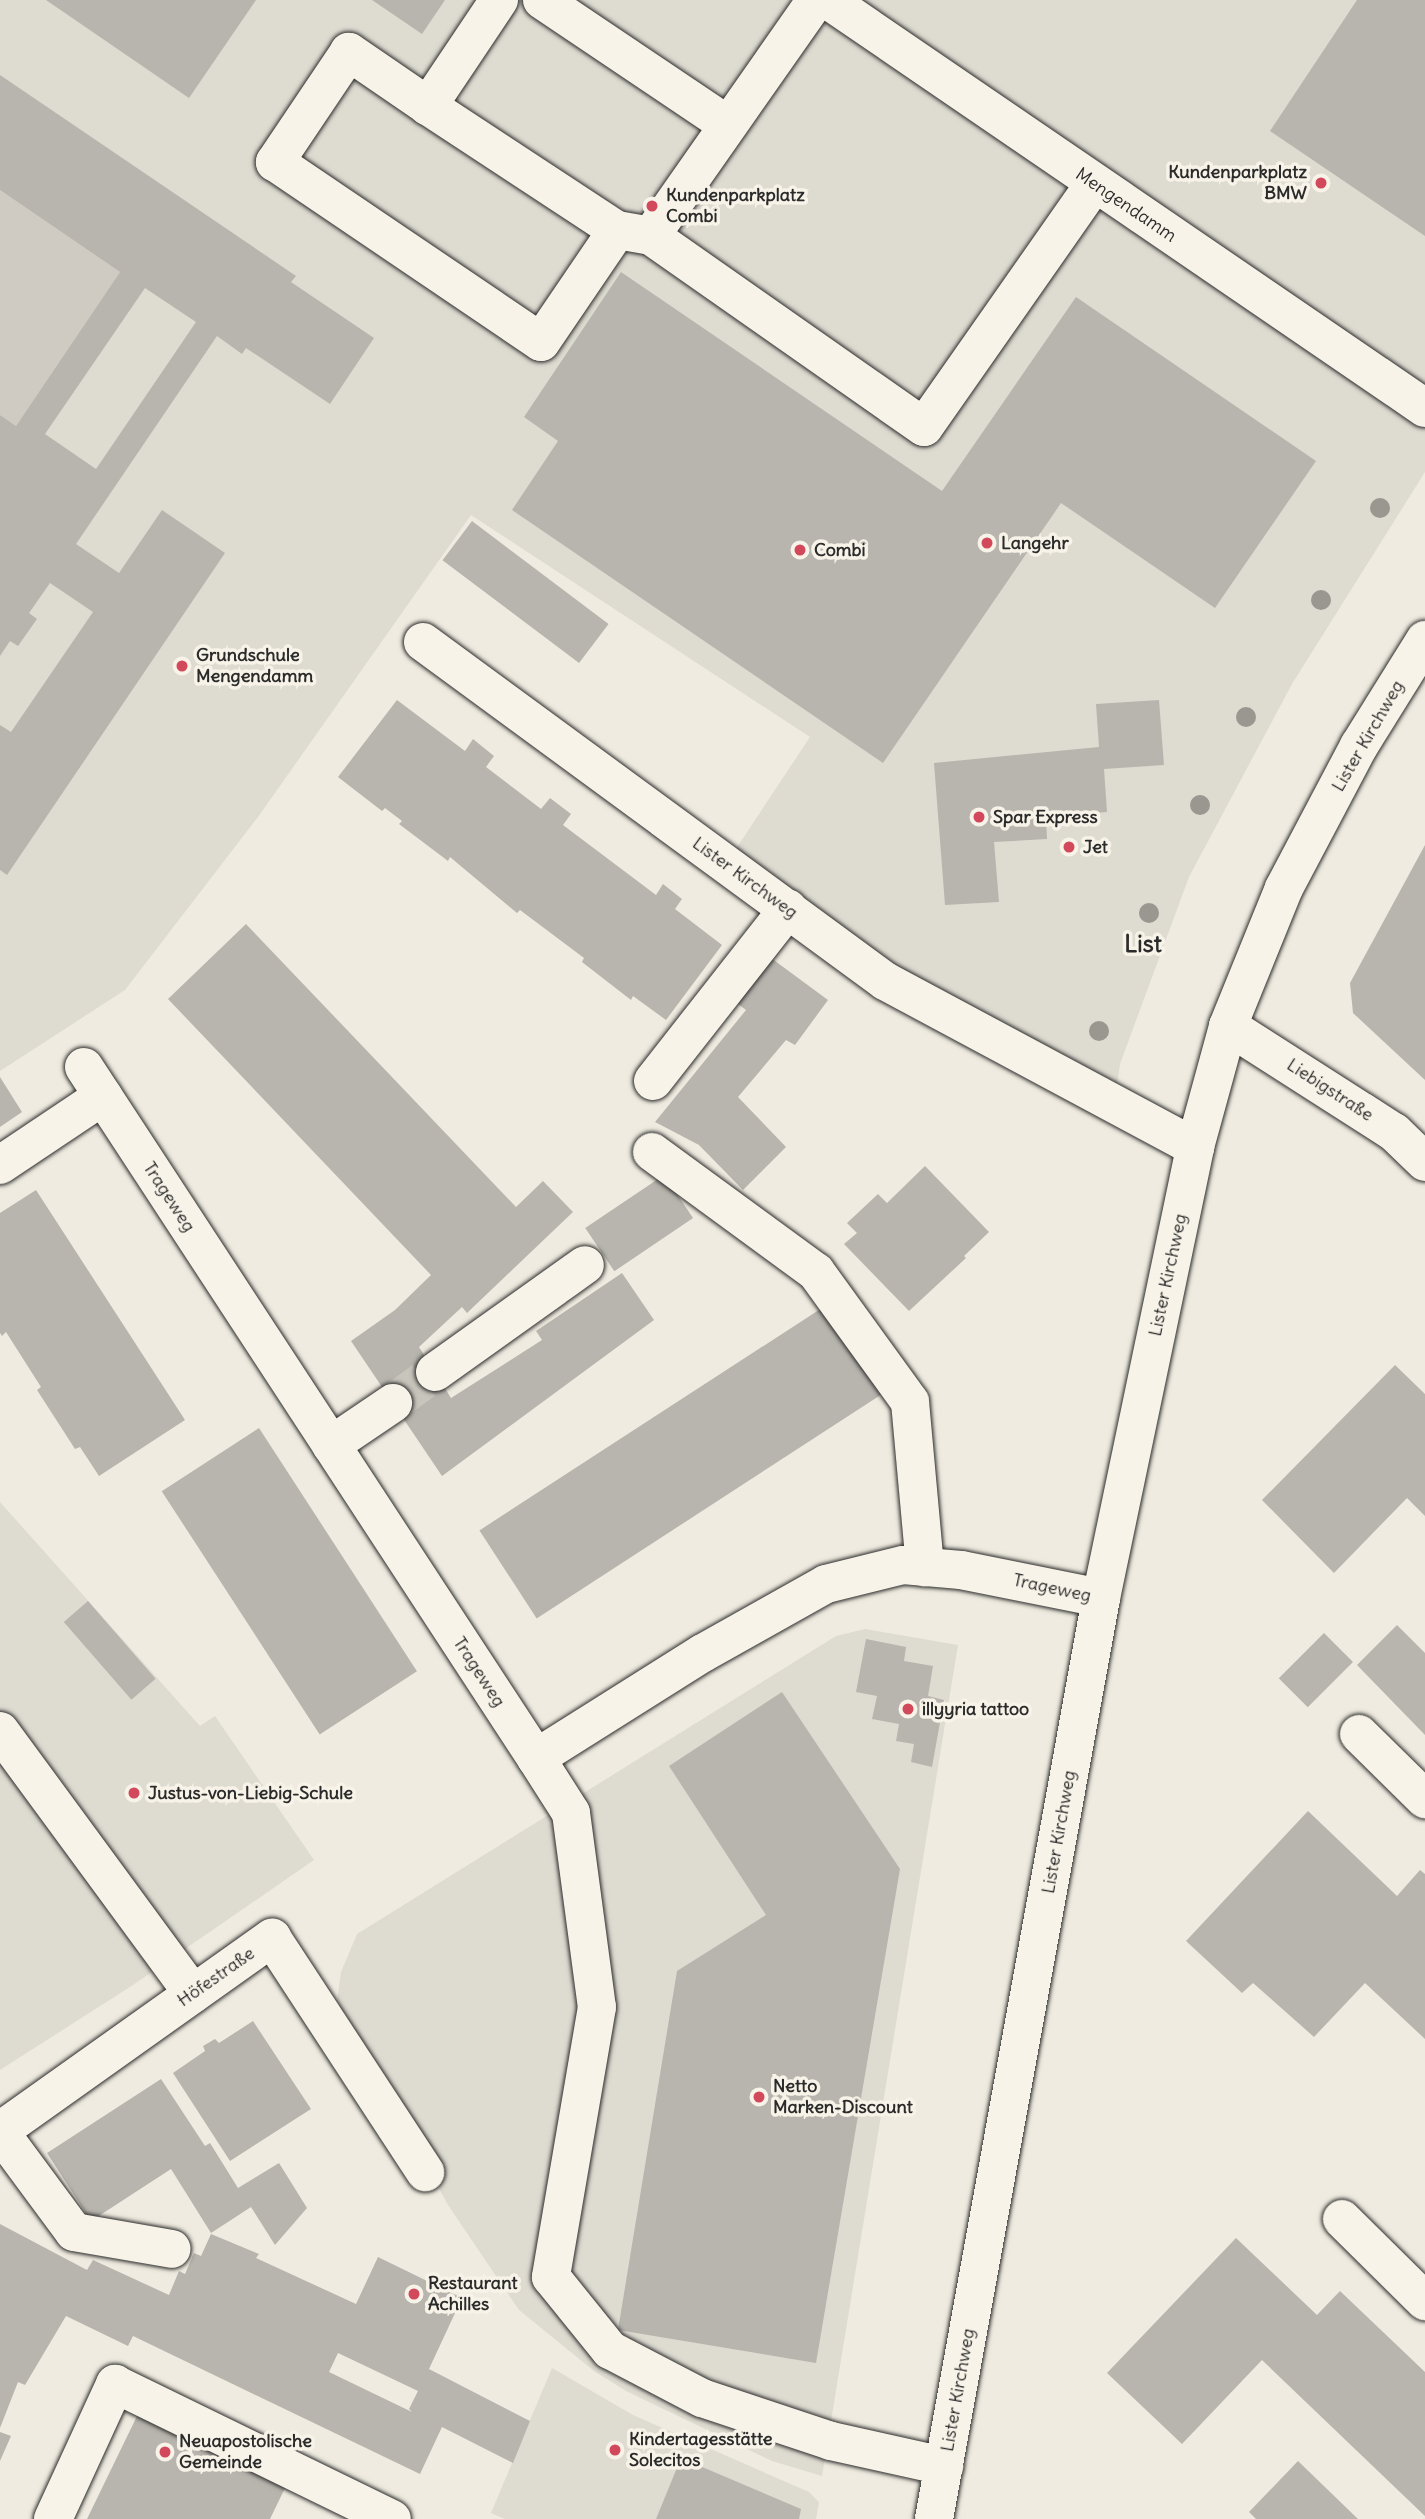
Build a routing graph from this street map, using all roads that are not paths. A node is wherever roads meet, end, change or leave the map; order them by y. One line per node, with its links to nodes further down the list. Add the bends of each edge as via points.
1 (499, 0): 5 (street)
2 (542, 0): 6 (street)
3 (816, 0): 6 (street)
4 (828, 0): 7 (street, Mengendamm)
5 (428, 106): 8 (street); 8 (street, via 349,52 275,162 541,342)
6 (728, 125): 8 (street)
7 (1094, 184): 8 (street, via 924,427); 9 (street, Mengendamm)
8 (634, 233)
9 (1425, 408)
10 (1425, 640): 13 (street, Lister Kirchweg, via 1359,746 1284,888)
11 (422, 642): 12 (street, Lister Kirchweg)
12 (788, 909): 14 (street); 15 (street, Lister Kirchweg, via 885,981)
13 (1228, 1026): 15 (street, Lister Kirchweg); 17 (street, Liebigstraße, via 1394,1132)
14 (653, 1081)
15 (1195, 1147): 24 (street, Lister Kirchweg)
16 (652, 1152): 23 (street, via 816,1272 910,1402)
17 (1425, 1162)
18 (0, 1165): 22 (street, Trageweg, via 94,1082)
19 (584, 1265): 20 (street)
20 (435, 1372)
21 (393, 1403): 22 (street)
22 (331, 1445): 27 (street, Trageweg)
23 (925, 1567): 24 (street, Trageweg, via 1003,1577); 27 (street, Trageweg, via 903,1565 826,1584 703,1653)
24 (1101, 1598): 35 (street, Lister Kirchweg)
25 (0, 1731): 29 (street)
26 (1359, 1734): 28 (street)
27 (536, 1758): 35 (street, via 571,1813 597,2007 551,2277 610,2350 702,2398 831,2441)
28 (1425, 1799)
29 (192, 1994): 30 (street, Höfestraße); 31 (street, Höfestraße, via 272,1938)
30 (0, 2131): 33 (street, via 74,2232)
31 (425, 2172)
32 (1342, 2219): 34 (street)
33 (172, 2249)
34 (1425, 2301)
35 (944, 2466): 38 (street, Lister Kirchweg)
36 (53, 2519): 37 (street, via 115,2384)
37 (391, 2519)
38 (934, 2519)

